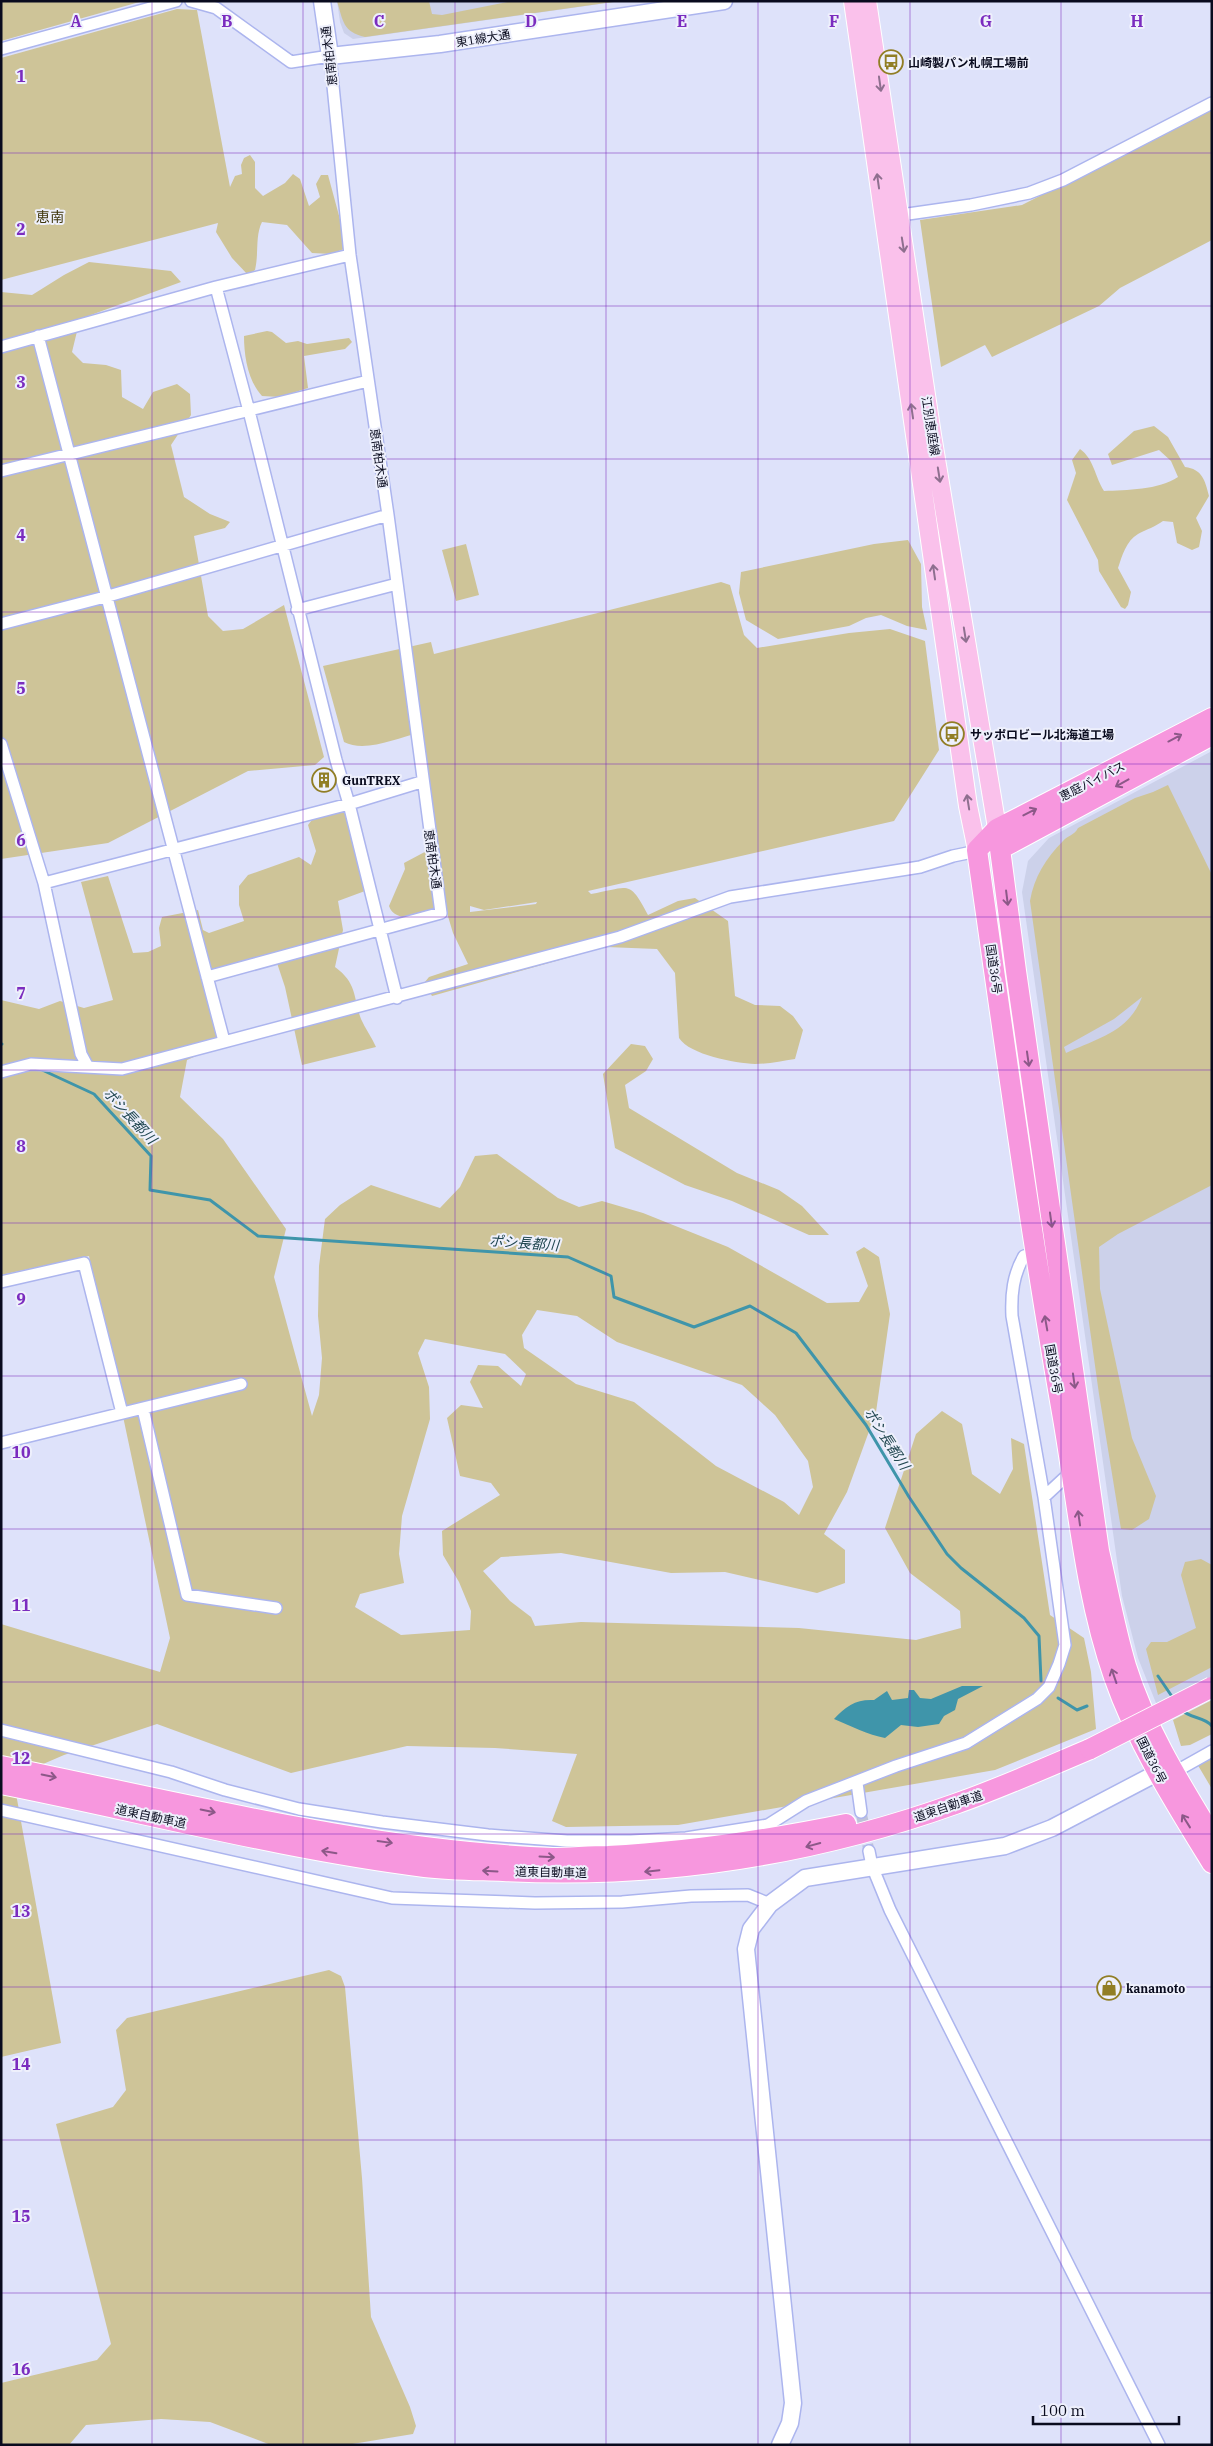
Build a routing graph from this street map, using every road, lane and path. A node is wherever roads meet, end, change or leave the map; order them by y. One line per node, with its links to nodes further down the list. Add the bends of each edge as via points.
1 (176, 1): 7 (street)
2 (190, 1): 8 (street, via 216,8 291,62)
3 (322, 1): 8 (street, 恵南柏木通)
4 (724, 1): 8 (street, 東1線大通, via 440,44)
5 (853, 1): 10 (main road, 江別恵庭線, one-way to 5)
6 (867, 1): 10 (main road, 江別恵庭線, one-way to 10)
7 (1, 49)
8 (330, 56): 11 (street, 恵南柏木通)
9 (1212, 103): 10 (street, via 1063,180 1029,193)
10 (891, 217): 30 (main road, 江別恵庭線, one-way to 30, via 932,435); 32 (main road, 江別恵庭線, one-way to 10, via 967,796)
11 (350, 255): 12 (street); 15 (street, 恵南柏木通)
12 (216, 287): 13 (street); 16 (street)
13 (38, 336): 14 (street); 17 (street)
14 (1, 348)
15 (368, 381): 16 (street); 19 (street, 恵南柏木通)
16 (249, 411): 17 (street); 20 (street)
17 (69, 455): 18 (street); 22 (street)
18 (1, 471)
19 (388, 515): 20 (street); 21 (street, 恵南柏木通)
20 (281, 545): 22 (street); 23 (street)
21 (397, 584): 23 (street); 28 (street, 恵南柏木通)
22 (105, 597): 24 (street); 31 (street)
23 (297, 610): 29 (street)
24 (1, 624)
25 (1212, 718): 30 (highway, 恵庭バイパス, one-way to 25)
26 (1212, 735): 33 (highway, 恵庭バイパス, one-way to 33)
27 (1, 744): 34 (street)
28 (422, 782): 29 (street); 35 (street, 恵南柏木通, via 441,913)
29 (349, 804): 31 (street); 35 (street)
30 (997, 829): 32 (highway, 恵庭バイパス); 33 (main road, 江別恵庭線)
31 (175, 850): 34 (street); 36 (street)
32 (977, 850): 33 (street); 37 (street, via 920,867 730,897 620,937); 41 (highway, 国道36号)
33 (1000, 850): 55 (highway, 国道36号, one-way to 55, via 1100,1551 1127,1668)
34 (44, 883): 39 (street, via 80,1054)
35 (380, 930): 36 (street); 37 (street)
36 (207, 977): 38 (street)
37 (396, 998): 38 (street)
38 (224, 1041): 39 (street, via 122,1069)
39 (88, 1067): 40 (street, via 32,1064)
40 (1, 1072)
41 (1034, 1254): 47 (highway, 国道36号, one-way to 41); 48 (street, via 1024,1256 1016,1269 1011,1298)
42 (1, 1282): 45 (street, via 84,1263)
43 (242, 1384): 44 (street)
44 (143, 1409): 45 (street); 49 (street, via 187,1595)
45 (122, 1413): 46 (street)
46 (1, 1442)
47 (1072, 1471): 48 (street); 55 (highway, 国道36号, one-way to 47, via 1114,1677 1096,1617)
48 (1044, 1497): 56 (street, via 1065,1645 1049,1687 1037,1699 966,1744 896,1766)
49 (276, 1608)
50 (1212, 1687): 52 (highway, 道東自動車道, bridge)
51 (1, 1730): 56 (street, via 172,1772 299,1809 488,1836 567,1841 631,1842 760,1827 806,1801)
52 (1090, 1749): 54 (highway, 道東自動車道, one-way to 52, via 313,1832 432,1849 554,1858 712,1848 790,1835 883,1816 948,1798); 57 (highway, 道東自動車道, one-way to 57, via 1005,1786 887,1826 794,1850 713,1864 635,1872 556,1874 428,1867 311,1850)
53 (1212, 1750): 55 (street)
54 (1, 1766)
55 (1169, 1770): 60 (highway, 国道36号); 61 (street, via 1052,1828 1005,1846); 62 (highway, 国道36号, one-way to 55)
56 (857, 1783): 59 (street)
57 (1, 1784)
58 (1, 1810): 63 (street, via 392,1898 534,1903 748,1896)
59 (861, 1812)
60 (1212, 1836)
61 (870, 1859): 63 (street, via 805,1878); 65 (street, via 890,1910)
62 (1212, 1863)
63 (770, 1904): 64 (street, via 751,1929 746,1949 792,2386 790,2423)
64 (780, 2445)
65 (1159, 2445)

